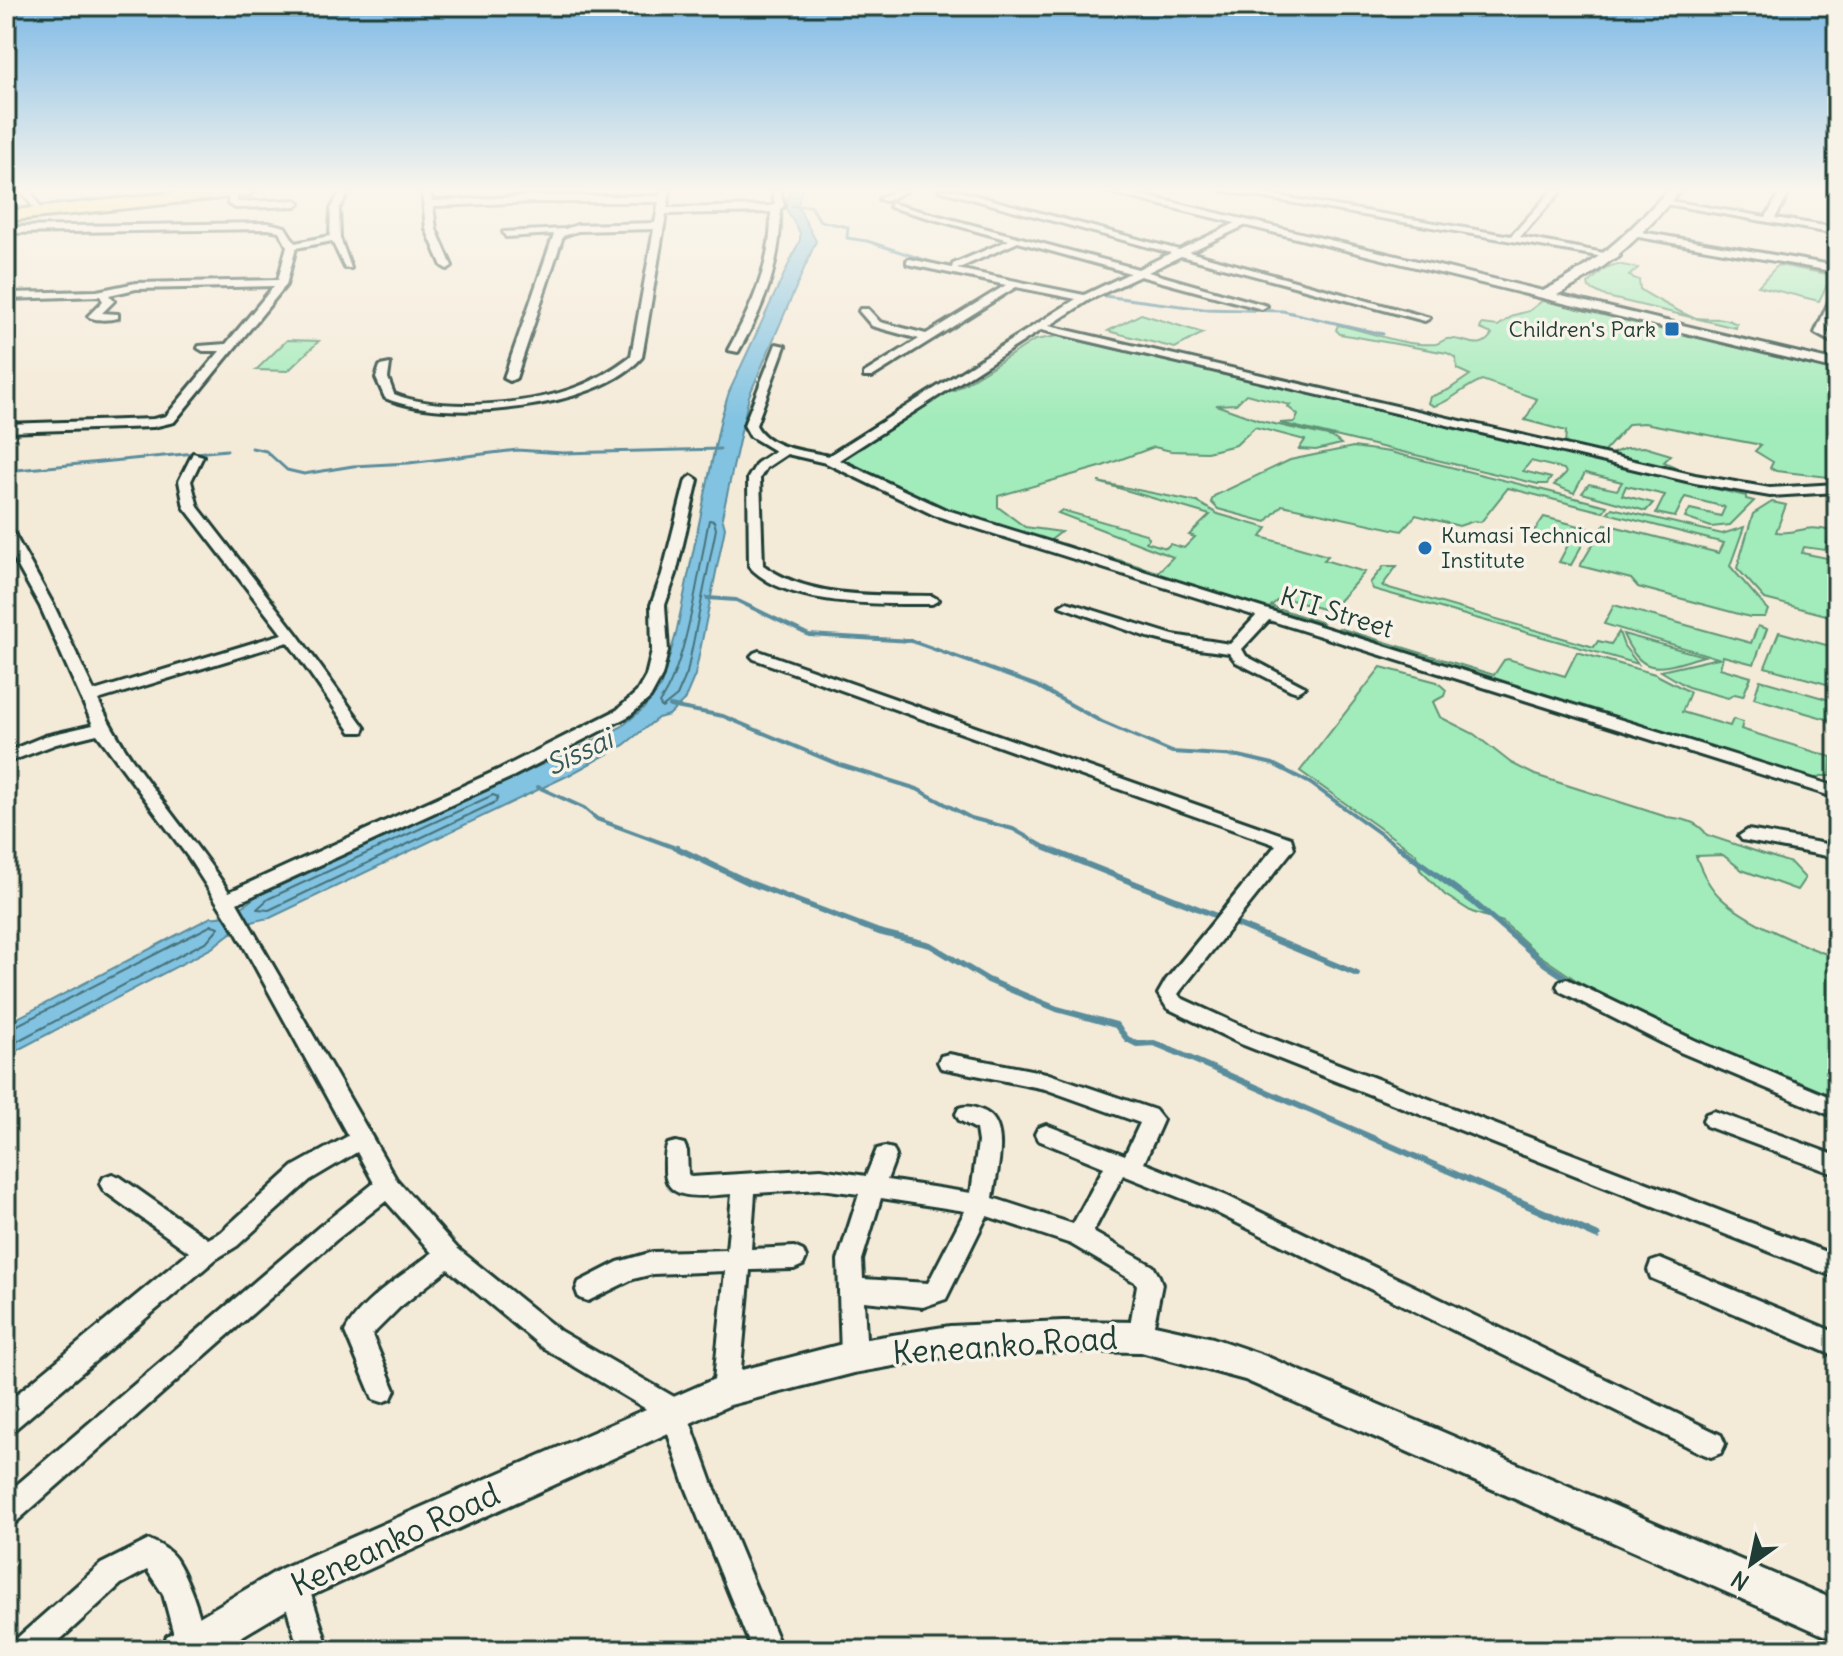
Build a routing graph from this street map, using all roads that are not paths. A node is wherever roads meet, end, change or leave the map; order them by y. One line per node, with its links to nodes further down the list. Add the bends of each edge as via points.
1 (286, 267): 13 (street)
2 (547, 267): 35 (street)
3 (652, 267): 32 (street, via 636,357 571,393 496,406 417,407 389,396 382,378)
4 (772, 267): 30 (street)
5 (935, 267): 14 (street)
6 (1120, 267): 12 (street)
7 (1148, 267): 12 (street)
8 (1235, 267): 23 (street)
9 (1438, 267): 16 (main road)
10 (1444, 267): 16 (main road)
11 (1595, 267): 16 (main road)
12 (1137, 272): 18 (street); 20 (street)
13 (282, 283): 15 (street, via 136,286); 28 (street)
14 (1014, 284): 18 (street); 25 (street)
15 (103, 293): 17 (street); 22 (street, via 109,301 93,316)
16 (1551, 293): 31 (main road); 33 (main road)
17 (6, 296)
18 (1085, 298): 24 (street)
19 (1835, 302): 26 (street, via 1820,333)
20 (1262, 306)
21 (864, 311): 25 (street, via 876,324)
22 (114, 316)
23 (1425, 318)
24 (1040, 327): 39 (street); 41 (street, via 1695,479 1770,492)
25 (925, 337): 34 (street)
26 (1837, 342)
27 (780, 346): 37 (street, via 750,425)
28 (231, 347): 29 (street); 36 (street, via 176,416 163,422)
29 (203, 348)
30 (734, 350)
31 (1837, 360)
32 (386, 366)
33 (1837, 366)
34 (868, 375)
35 (510, 378)
36 (6, 428)
37 (783, 451): 39 (street, KTI Street); 43 (street, via 761,466 754,478 756,566 763,574 819,592)
38 (197, 456): 46 (street, via 185,481 191,507)
39 (830, 460): 45 (street, KTI Street, via 939,512)
40 (692, 480): 57 (street, via 658,605 660,651 644,695 623,713 520,766)
41 (1837, 488)
42 (6, 532): 50 (street)
43 (932, 600)
44 (1067, 606): 47 (street, via 1192,645)
45 (1265, 615): 47 (street); 54 (street, KTI Street)
46 (291, 636): 50 (street); 52 (street)
47 (1234, 649): 49 (street, via 1241,659)
48 (759, 656): 79 (street, via 1279,838 1285,848 1173,985 1168,994 1174,1003 1276,1049)
49 (1297, 687)
50 (88, 698): 51 (street)
51 (103, 728): 53 (street); 57 (street)
52 (357, 728)
53 (6, 758)
54 (1837, 793)
55 (1748, 836): 56 (street)
56 (1837, 852)
57 (226, 904): 64 (street)
58 (1567, 986): 60 (street, via 1687,1046)
59 (949, 1062): 67 (street, via 1046,1081 1147,1116 1151,1127)
60 (1837, 1109)
61 (967, 1114): 73 (street, via 987,1127)
62 (1714, 1120): 68 (street)
63 (1046, 1134): 67 (street)
64 (360, 1140): 72 (street); 75 (street, via 302,1173 229,1239)
65 (676, 1151): 70 (street, via 676,1178 687,1187)
66 (885, 1156): 71 (street)
67 (1124, 1165): 74 (street); 90 (street, via 1219,1203)
68 (1837, 1166)
69 (112, 1184): 75 (street)
70 (744, 1184): 71 (street, via 821,1179); 78 (street)
71 (874, 1185): 73 (street); 81 (street, via 850,1260)
72 (388, 1186): 76 (street); 91 (street)
73 (981, 1204): 74 (street); 81 (street, via 932,1295)
74 (1079, 1236): 83 (street, via 1144,1274 1150,1284)
75 (207, 1252): 89 (street)
76 (448, 1255): 86 (street, via 358,1332); 88 (street, via 551,1339)
77 (794, 1258): 78 (street)
78 (740, 1259): 82 (street, via 653,1263); 87 (street)
79 (1837, 1267)
80 (1660, 1270): 84 (street)
81 (851, 1289): 85 (street)
82 (588, 1290)
83 (1141, 1337): 85 (main road, Keneanko Road, via 950,1341); 93 (main road, Keneanko Road, via 1251,1366)
84 (1837, 1345)
85 (854, 1357): 87 (main road, Keneanko Road)
86 (382, 1390)
87 (726, 1390): 88 (main road, Keneanko Road)
88 (674, 1411): 92 (main road, Keneanko Road); 97 (street)
89 (6, 1420)
90 (1711, 1444)
91 (6, 1512)
92 (294, 1583): 94 (main road, Keneanko Road); 96 (street)
93 (1837, 1621)
94 (186, 1647): 95 (street, via 170,1574 149,1554 111,1574)
95 (27, 1650)
96 (314, 1650)
97 (767, 1650)

